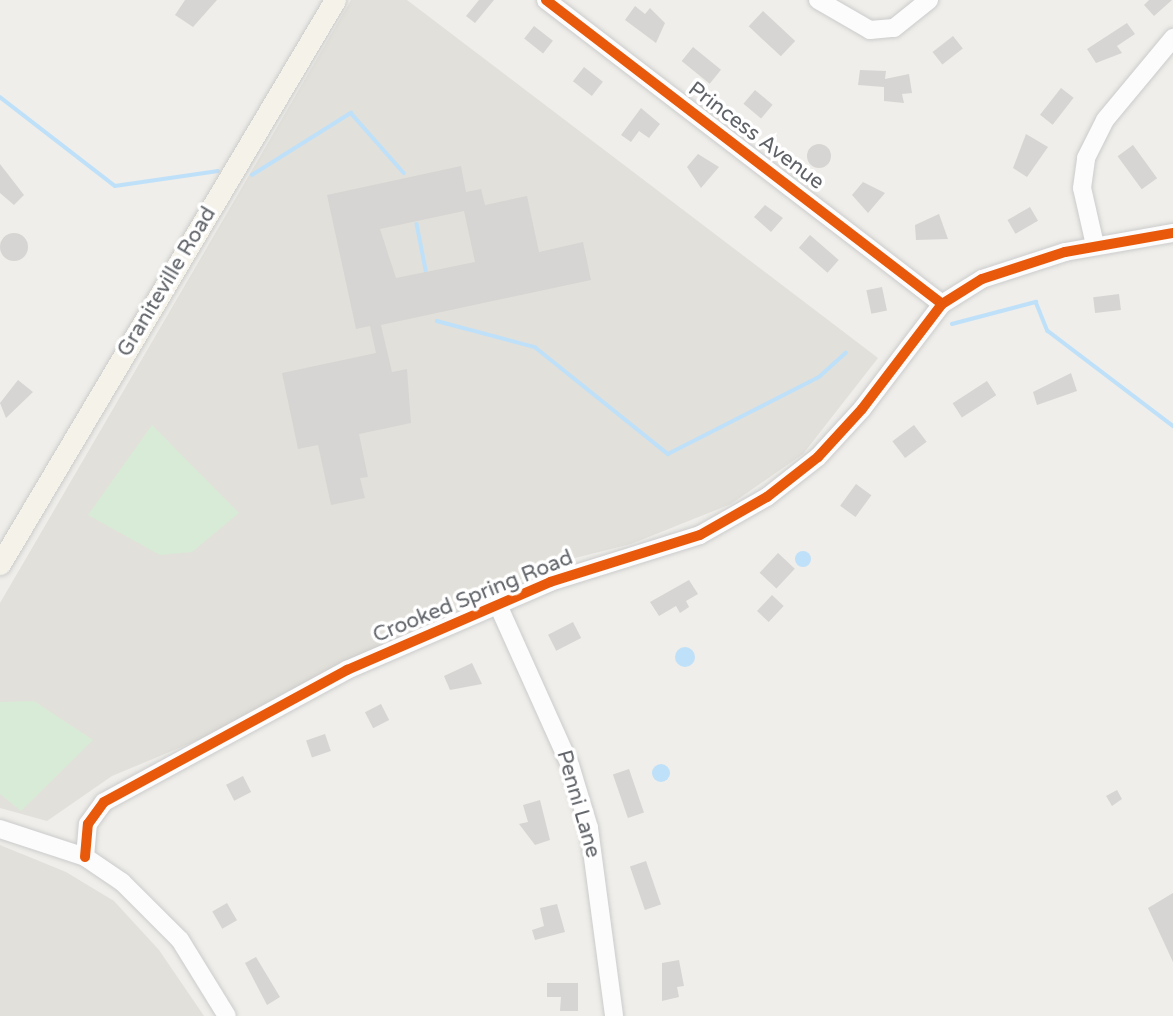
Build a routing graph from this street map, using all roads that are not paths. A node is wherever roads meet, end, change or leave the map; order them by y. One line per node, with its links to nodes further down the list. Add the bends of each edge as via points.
1 (335, 0): 9 (main road, Graniteville Road)
2 (546, 0): 8 (street, Princess Avenue)
3 (817, 0): 4 (street, via 870,30 903,23)
4 (929, 0)
5 (1173, 38): 7 (street, via 1113,109 1086,158 1082,188)
6 (1173, 233): 7 (street, Crooked Spring Road)
7 (1096, 244): 8 (street, Crooked Spring Road, via 982,279)
8 (942, 304): 10 (street, Crooked Spring Road, via 862,409 818,457 767,497 690,539)
9 (0, 564)
10 (498, 605): 12 (street, Crooked Spring Road, via 347,670 122,790 88,824); 14 (street, Penni Lane, via 570,765 589,828)
11 (0, 829): 12 (street)
12 (85, 857): 13 (street, via 158,913)
13 (226, 1016)
14 (614, 1016)

